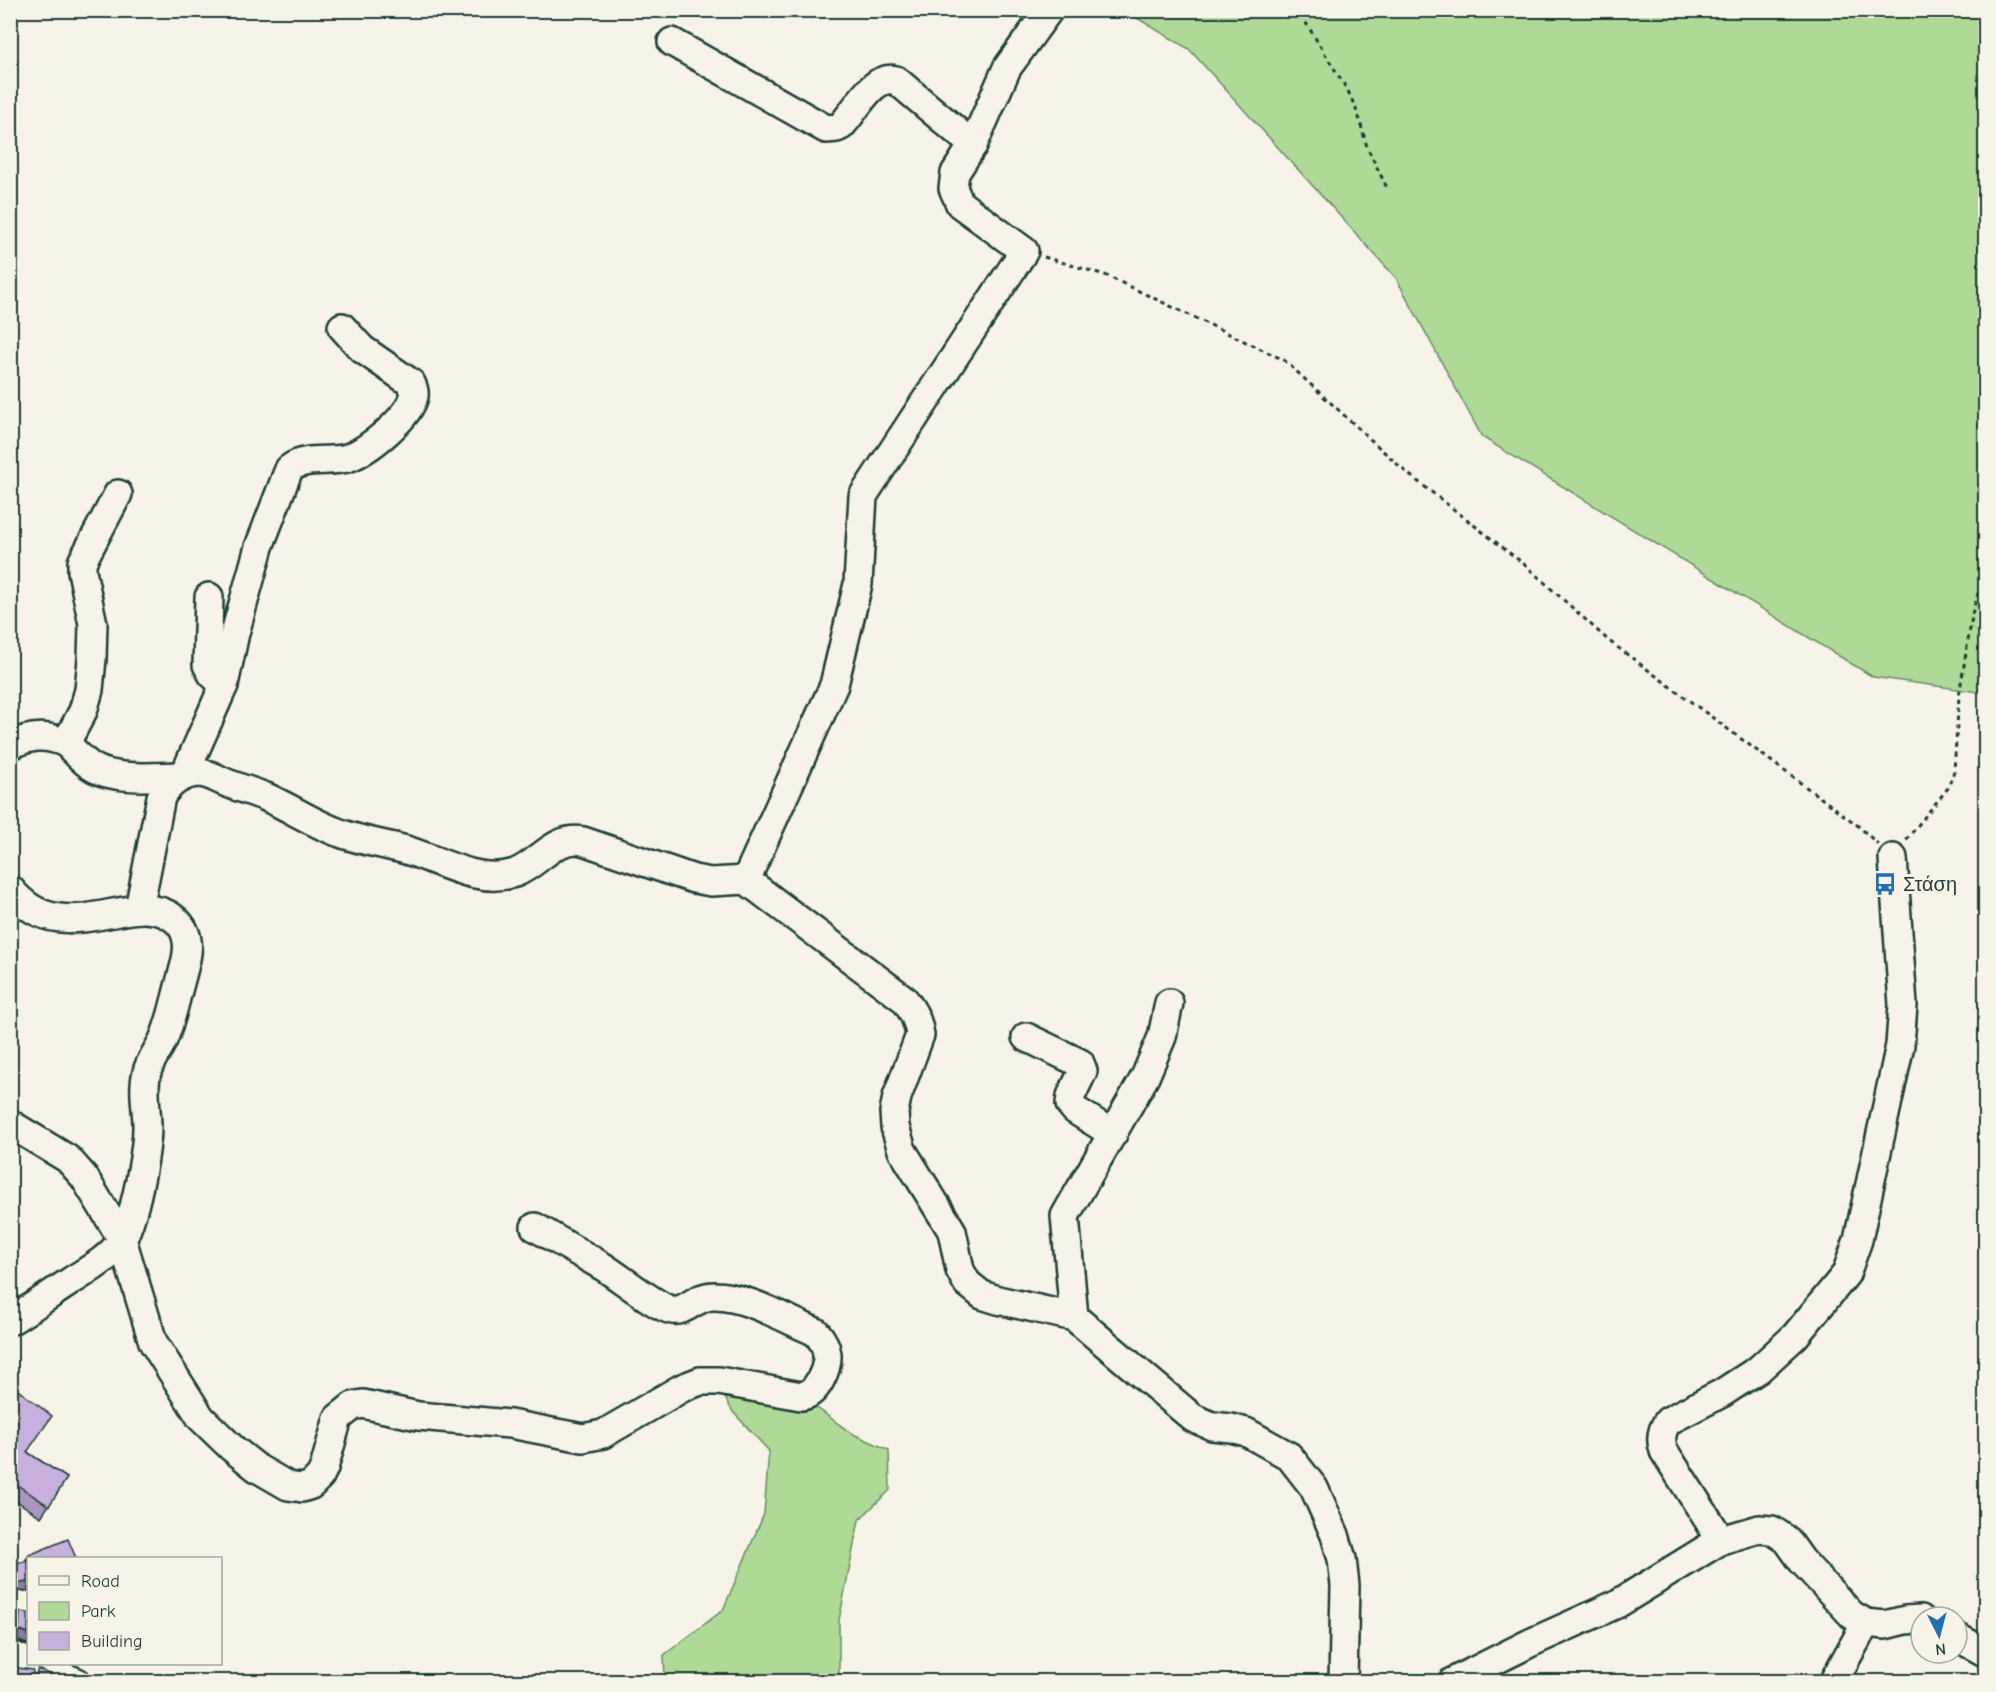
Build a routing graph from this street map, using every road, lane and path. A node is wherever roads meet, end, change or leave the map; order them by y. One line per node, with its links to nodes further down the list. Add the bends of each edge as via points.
1 (1049, 10): 4 (street, via 1007,68)
2 (1292, 10): 5 (path, via 1306,23 1348,91 1367,147)
3 (672, 42): 4 (street, via 826,129 841,126 878,81 896,80)
4 (973, 145): 6 (street, via 955,173 954,195 960,204)
5 (1388, 190)
6 (1024, 251): 15 (path, via 1105,275 1284,360 1407,473 1524,564 1608,641 1856,824); 16 (street, via 863,496 858,584 834,685)
7 (342, 327): 11 (street, via 362,349 411,383 413,399 392,427 355,455 295,464 289,469 259,547)
8 (118, 494): 12 (street, via 82,562 93,624 92,659 83,711)
9 (1986, 567): 15 (path, via 1973,610 1959,696 1954,771 1948,788)
10 (209, 597): 11 (street, via 207,665)
11 (224, 685): 14 (street)
12 (66, 743): 13 (street, via 44,736); 14 (street, via 93,768 106,773)
13 (10, 746)
14 (184, 776): 16 (street, via 211,775 339,833 480,875 516,872 564,842 574,840 694,879); 18 (street, via 166,789 158,805)
15 (1893, 858): 27 (street, via 1903,1005 1900,1045 1846,1274 1796,1336 1759,1369 1668,1421 1661,1436 1664,1451)
16 (746, 880): 25 (street, via 904,999 914,1011 920,1035 897,1097 895,1127 902,1150 952,1231 960,1270 967,1283 998,1300)
17 (10, 889): 18 (street, via 34,911 50,918 81,919)
18 (140, 909): 24 (street, via 169,915 179,923 188,939 188,949 166,1032 147,1072 145,1151)
19 (1168, 1003): 22 (street, via 1158,1047)
20 (1026, 1037): 22 (street, via 1080,1063 1083,1071 1070,1104)
21 (12, 1125): 24 (street, via 68,1159)
22 (1113, 1134): 25 (street, via 1065,1216)
23 (535, 1227): 24 (street, via 666,1309 681,1309 699,1298 729,1297 816,1332 827,1351 827,1364 814,1389 801,1396 700,1381 603,1434 583,1438 510,1424 418,1416 372,1404 353,1406 338,1418 320,1476 311,1485 295,1488 257,1468 201,1418 153,1342)
24 (122, 1239): 26 (street, via 116,1249 96,1264)
25 (1074, 1317): 36 (street, via 1192,1418 1246,1432 1289,1456 1304,1472 1335,1535 1342,1559)
26 (10, 1321)
27 (1721, 1540): 29 (street, via 1759,1529 1772,1530 1787,1540 1802,1562 1852,1615); 37 (street, via 1617,1604)
28 (1909, 1620): 29 (street, via 1885,1625)
29 (1866, 1623): 38 (street)
30 (1969, 1644): 31 (street)
31 (1986, 1653)
32 (10, 1654): 33 (street)
33 (27, 1662)
34 (35, 1665): 35 (street)
35 (76, 1682)
36 (1343, 1682)
37 (1452, 1682)
38 (1833, 1682)

